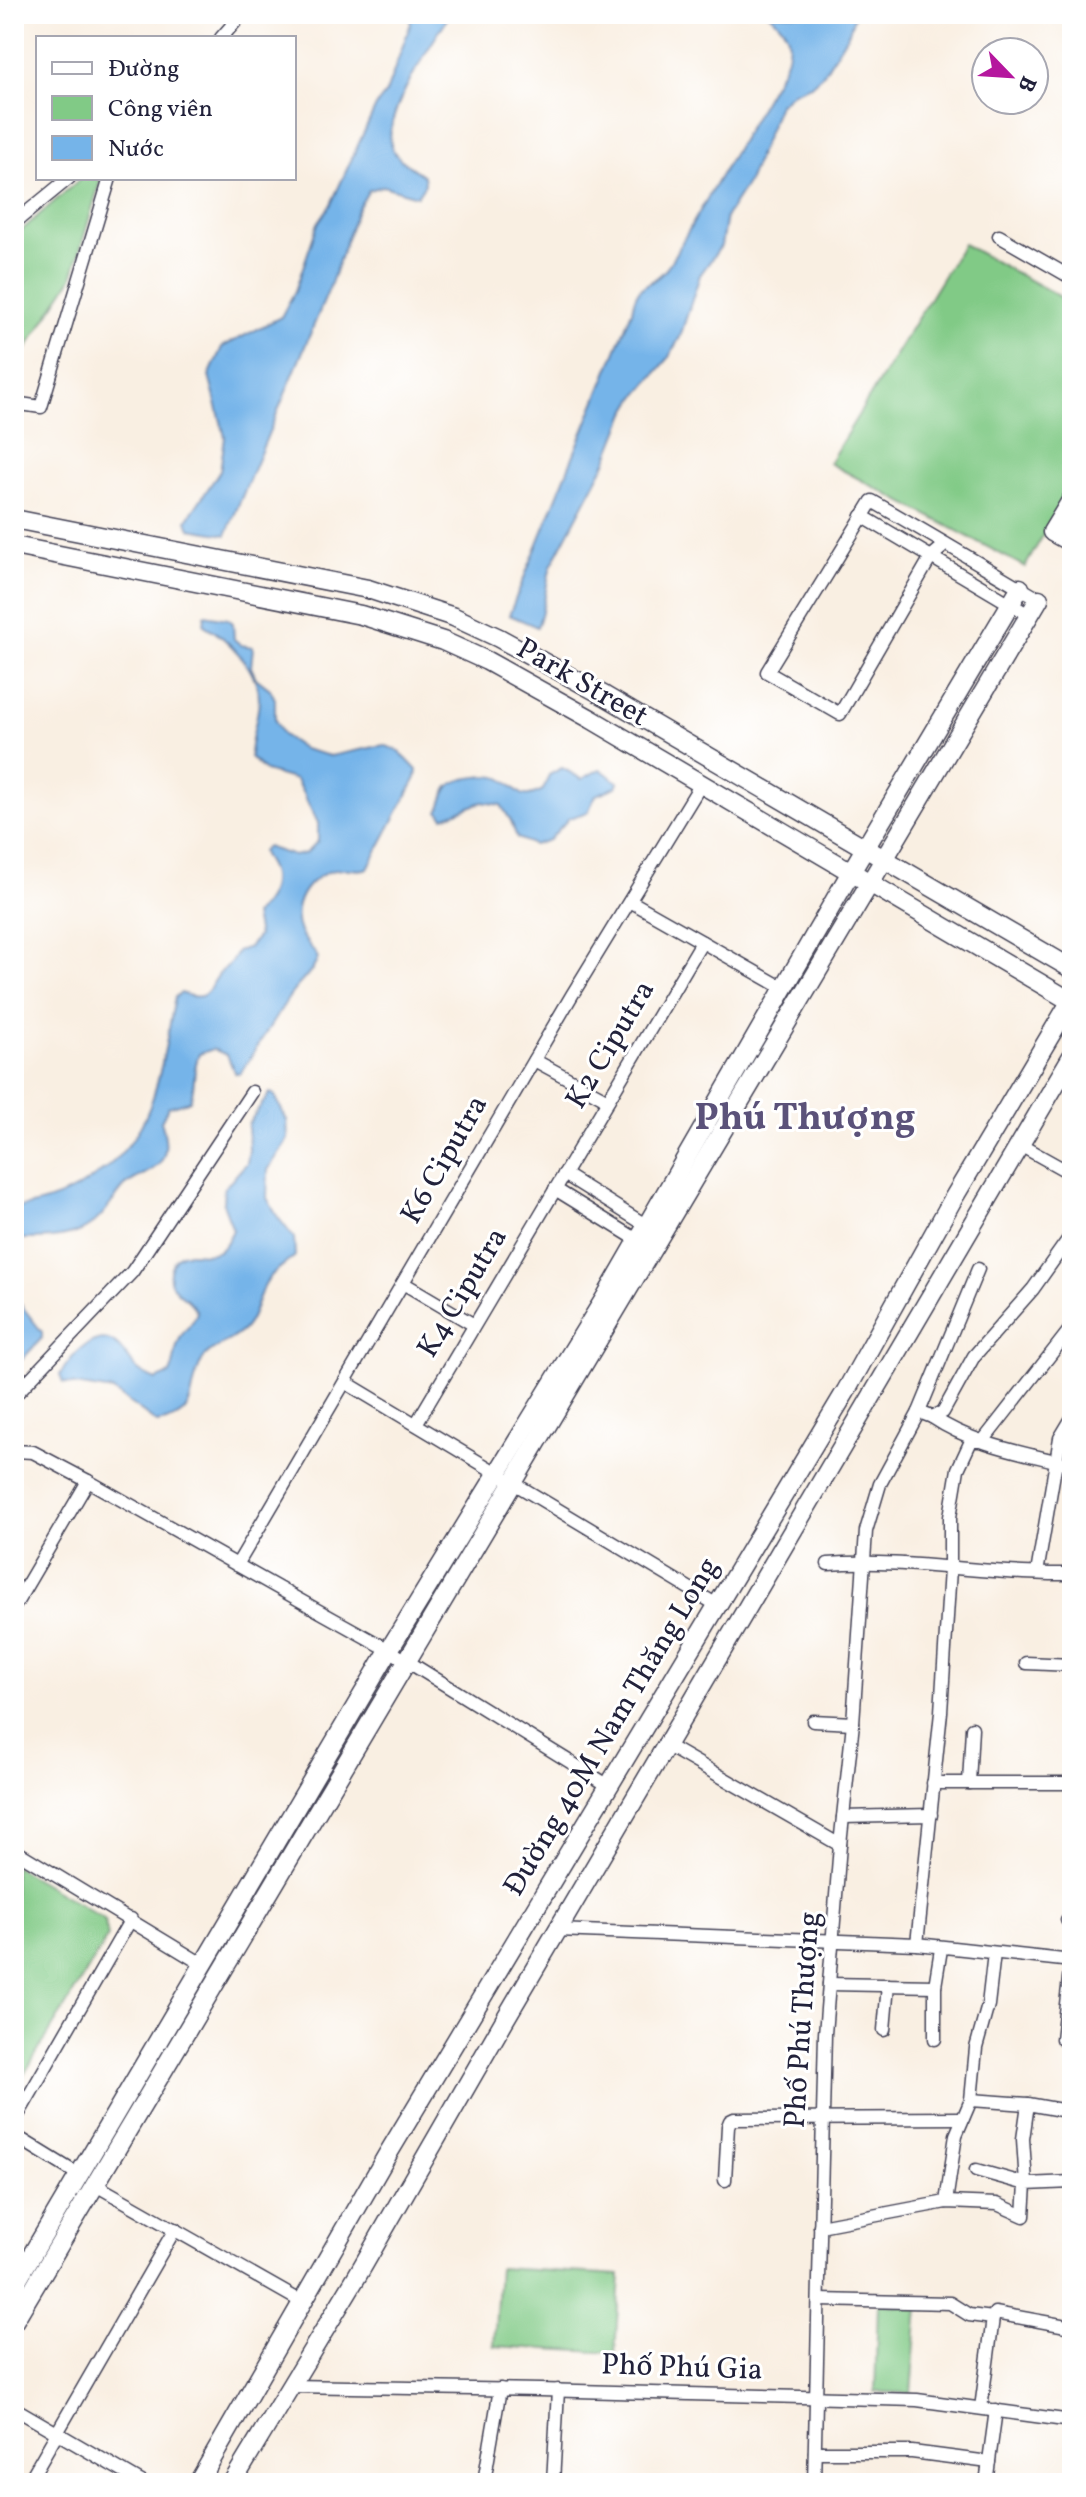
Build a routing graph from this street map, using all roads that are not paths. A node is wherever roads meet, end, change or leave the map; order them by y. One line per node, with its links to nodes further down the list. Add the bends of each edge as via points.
1 (242, 14): 2 (street)
2 (223, 36)
3 (67, 180): 5 (street)
4 (109, 180): 8 (street, via 41,407)
5 (14, 223)
6 (999, 236): 7 (street)
7 (1072, 278)
8 (14, 403)
9 (1072, 499): 13 (street, via 1052,532)
10 (862, 516): 14 (street, via 872,501); 17 (street); 17 (street, via 767,672 840,714)
11 (14, 519): 12 (street, Park Street)
12 (55, 527): 16 (street); 23 (street, Park Street, via 368,589 454,617 605,696)
13 (1072, 543)
14 (946, 544): 17 (street); 18 (street)
15 (14, 546): 16 (street, Park Street)
16 (49, 553): 22 (street, Park Street, via 405,627 487,661)
17 (931, 557): 20 (street)
18 (1020, 588): 19 (street); 20 (street)
19 (1039, 599): 21 (street)
20 (1010, 604): 21 (street); 25 (street)
21 (1029, 615): 26 (street)
22 (701, 784): 24 (street, Park Street); 29 (street, K6 Ciputra)
23 (806, 815): 24 (street); 25 (street, Park Street)
24 (793, 838): 27 (street, Park Street)
25 (865, 849): 26 (street, Park Street); 27 (street)
26 (883, 860): 28 (street); 31 (street, Park Street)
27 (851, 872): 28 (street, Park Street); 32 (street)
28 (870, 883): 33 (street, Park Street); 43 (street)
29 (630, 901): 30 (street); 35 (street, K6 Ciputra)
30 (702, 942): 32 (street); 37 (street, K2 Ciputra)
31 (1072, 969)
32 (785, 989): 43 (street)
33 (1072, 1000): 66 (street, Đường 40M Nam Thăng Long)
34 (1072, 1056): 38 (street, Đường 40M Nam Thăng Long)
35 (534, 1060): 37 (street); 45 (street, K6 Ciputra)
36 (252, 1092): 49 (street, via 132,1272)
37 (608, 1100): 39 (street, K2 Ciputra)
38 (1020, 1145): 40 (street); 75 (street, Đường 40M Nam Thăng Long)
39 (564, 1174): 41 (street, K2 Ciputra); 43 (street)
40 (1072, 1174)
41 (555, 1189): 43 (street); 46 (street, K4 Ciputra)
42 (1072, 1234): 51 (street, via 1033,1289 974,1356 943,1412)
43 (650, 1238): 58 (street)
44 (978, 1269): 50 (street, Phố Phú Thượng)
45 (403, 1283): 46 (street); 48 (street, K6 Ciputra)
46 (474, 1325): 53 (street, K4 Ciputra)
47 (1072, 1327): 54 (street)
48 (345, 1382): 53 (street); 62 (street, K6 Ciputra)
49 (14, 1396)
50 (919, 1412): 51 (street); 60 (street, Phố Phú Thượng, via 880,1484)
51 (932, 1417): 54 (street)
52 (1072, 1418): 56 (street)
53 (416, 1424): 58 (street)
54 (983, 1441): 56 (street); 63 (street, via 971,1441 958,1469 950,1517)
55 (14, 1451): 59 (street, via 33,1452)
56 (1055, 1461): 57 (street); 64 (street)
57 (1072, 1465)
58 (506, 1480): 66 (street); 68 (street); 69 (street)
59 (88, 1481): 62 (street); 67 (street)
60 (863, 1562): 61 (street); 63 (street); 73 (street, Phố Phú Thượng)
61 (828, 1564)
62 (237, 1565): 68 (street)
63 (950, 1569): 64 (street); 76 (street)
64 (1037, 1573): 65 (street)
65 (1072, 1574)
66 (717, 1605): 79 (street, Đường 40M Nam Thăng Long)
67 (14, 1607)
68 (389, 1650): 69 (street); 92 (street)
69 (406, 1661): 79 (street); 93 (street)
70 (1026, 1663): 71 (street)
71 (1072, 1665)
72 (813, 1721): 73 (street)
73 (853, 1723): 82 (street, Phố Phú Thượng)
74 (972, 1728): 77 (street)
75 (666, 1745): 80 (street, Đường 40M Nam Thăng Long); 83 (street)
76 (933, 1783): 77 (street); 81 (street)
77 (969, 1783): 78 (street)
78 (1072, 1783)
79 (609, 1786): 80 (street); 117 (street, Đường 40M Nam Thăng Long)
80 (633, 1801): 86 (street, Đường 40M Nam Thăng Long)
81 (931, 1815): 82 (street); 88 (street)
82 (843, 1817): 83 (street, Phố Phú Thượng)
83 (840, 1845): 87 (street, Phố Phú Thượng)
84 (14, 1850): 85 (street)
85 (131, 1919): 92 (street); 105 (street)
86 (557, 1930): 87 (street); 121 (street, Đường 40M Nam Thăng Long)
87 (833, 1942): 88 (street); 94 (street, Phố Phú Thượng)
88 (917, 1944): 89 (street)
89 (941, 1949): 90 (street); 96 (street)
90 (994, 1953): 91 (street); 100 (street)
91 (1072, 1961): 99 (street)
92 (202, 1964): 93 (street); 108 (street)
93 (219, 1973): 108 (street)
94 (829, 1984): 95 (street); 103 (street, Phố Phú Thượng)
95 (888, 1985): 96 (street); 97 (street)
96 (935, 1986): 98 (street)
97 (884, 2030)
98 (935, 2039)
99 (1062, 2039)
100 (971, 2100): 101 (street); 104 (street)
101 (1028, 2104): 102 (street); 111 (street, via 1023,2139)
102 (1072, 2112)
103 (821, 2117): 104 (street); 109 (street, via 730,2121); 113 (street, Phố Phú Thượng)
104 (963, 2118): 112 (street)
105 (14, 2122)
106 (14, 2135): 108 (street)
107 (976, 2170): 111 (street)
108 (87, 2179): 114 (street); 115 (street); 119 (street)
109 (725, 2180)
110 (1072, 2182): 111 (street)
111 (1026, 2184): 112 (street, via 1024,2216 997,2204)
112 (946, 2202): 113 (street)
113 (820, 2226): 116 (street, Phố Phú Thượng)
114 (175, 2229): 117 (street); 129 (street)
115 (14, 2285)
116 (819, 2300): 118 (street, via 950,2303 969,2315); 124 (street, Phố Phú Thượng)
117 (302, 2302): 130 (street, Đường 40M Nam Thăng Long)
118 (993, 2318): 120 (street, via 995,2313); 126 (street)
119 (14, 2321)
120 (1072, 2327)
121 (289, 2386): 122 (street, Phố Phú Gia); 132 (street, Đường 40M Nam Thăng Long)
122 (500, 2389): 123 (street, Phố Phú Gia); 134 (street)
123 (558, 2390): 124 (street, Phố Phú Gia); 139 (street)
124 (815, 2399): 126 (street, Phố Phú Gia, via 917,2400); 131 (street, Phố Phú Thượng)
125 (14, 2408): 129 (street)
126 (981, 2408): 127 (street, Phố Phú Gia)
127 (996, 2410): 128 (street, Phố Phú Gia); 133 (street)
128 (1072, 2421)
129 (58, 2433): 135 (street); 136 (street)
130 (223, 2440): 132 (street); 137 (street, Đường 40M Nam Thăng Long)
131 (815, 2452): 133 (street, via 912,2452); 140 (street, Phố Phú Thượng)
132 (248, 2455): 138 (street, Đường 40M Nam Thăng Long)
133 (989, 2462): 141 (street)
134 (485, 2476)
135 (28, 2483)
136 (143, 2483)
137 (198, 2483)
138 (232, 2483)
139 (553, 2483)
140 (814, 2483)
141 (986, 2483)

